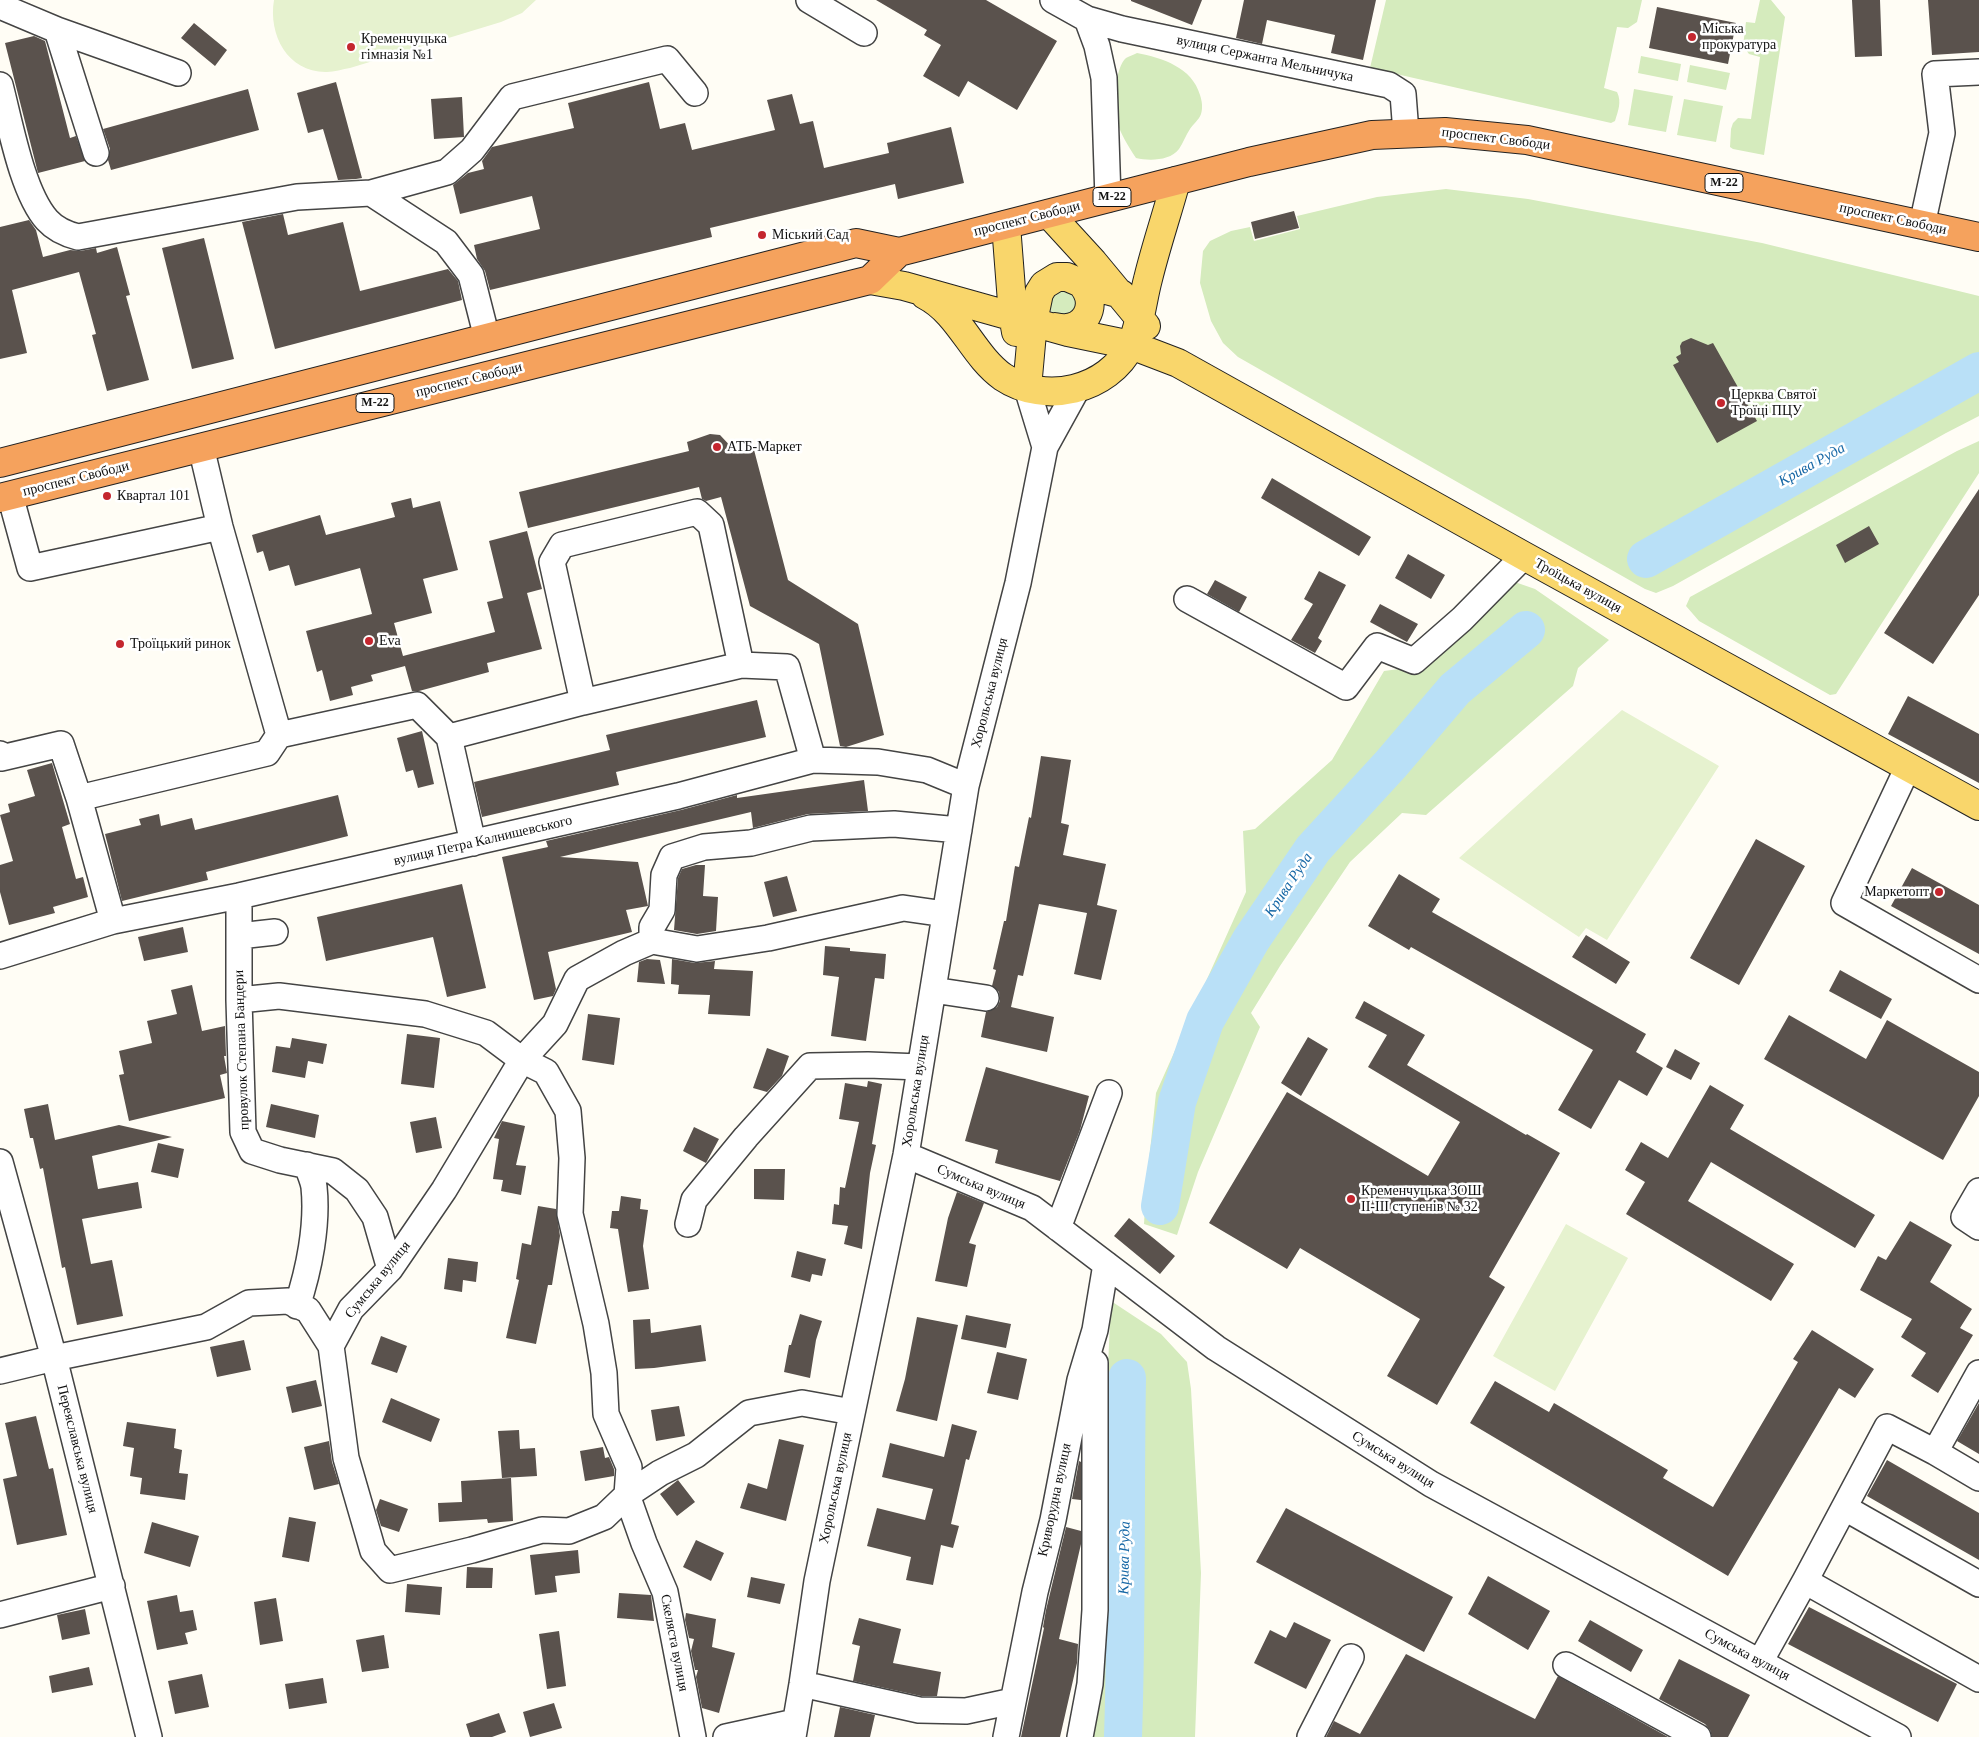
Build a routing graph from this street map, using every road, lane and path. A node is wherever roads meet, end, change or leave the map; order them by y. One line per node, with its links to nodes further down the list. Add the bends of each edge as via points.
1 (809, 0): 6 (street)
2 (1053, 0): 4 (street, вулиця Сержанта Мельничука)
3 (0, 6): 5 (street)
4 (1087, 20): 11 (street, вулиця Сержанта Мельничука, via 1389,85 1402,94); 15 (street, via 1104,78)
5 (56, 30): 8 (street); 12 (street)
6 (864, 33)
7 (1979, 72): 18 (street, via 1935,74 1942,133)
8 (178, 74)
9 (0, 85): 14 (street, via 27,186 47,220 63,233 78,237 297,197)
10 (695, 93): 14 (street, via 667,58 512,98 472,150 446,172)
11 (1406, 133): 13 (highway, проспект Свободи / М-22, via 1372,135); 18 (highway, проспект Свободи / М-22, via 1446,132 1527,140)
12 (96, 153)
13 (1176, 181): 15 (highway, проспект Свободи / М-22); 26 (main road)
14 (372, 192): 27 (street, via 446,242 471,275)
15 (1108, 199): 16 (highway, проспект Свободи / М-22)
16 (1049, 214): 17 (highway, проспект Свободи / М-22); 24 (main road)
17 (1006, 225): 20 (highway, проспект Свободи / М-22); 25 (main road)
18 (1922, 225): 19 (highway, проспект Свободи / М-22)
19 (1979, 237)
20 (899, 252): 21 (highway, проспект Свободи / М-22); 27 (highway, проспект Свободи / М-22, via 856,243)
21 (870, 280): 23 (main road); 32 (highway, проспект Свободи / М-22)
22 (1081, 283): 24 (main road); 25 (main road, via 1072,278 1057,277 1044,285); 25 (main road, via 1090,298 1089,310 1072,328 1060,329)
23 (911, 288): 25 (main road); 30 (main road, via 936,301 983,358 1004,377)
24 (1121, 294): 26 (main road)
25 (1035, 316): 28 (main road); 30 (main road)
26 (1139, 317): 28 (main road); 29 (main road)
27 (487, 338): 34 (highway, проспект Свободи / М-22)
28 (1131, 345): 29 (main road); 31 (main road, via 1114,368 1101,378)
29 (1178, 363): 37 (main road, Троїцька вулиця)
30 (1028, 388): 31 (main road, via 1053,392); 33 (street)
31 (1077, 388): 33 (street)
32 (201, 447): 35 (highway, проспект Свободи / М-22); 36 (street)
33 (1045, 447): 46 (street, Хорольська вулиця, via 1018,583)
34 (0, 463)
35 (5, 497): 36 (street, via 30,568)
36 (220, 527): 41 (street)
37 (1524, 556): 38 (street, via 1462,619 1414,661 1377,646 1346,687); 45 (main road, Троїцька вулиця)
38 (1187, 599)
39 (741, 665): 40 (street); 40 (street, via 711,525 697,512 562,545 552,562); 44 (street, via 787,667)
40 (583, 702): 42 (street)
41 (280, 735): 42 (street, via 417,705); 47 (street, via 267,753)
42 (449, 737): 50 (street)
43 (0, 754): 47 (street, via 1,758 61,744)
44 (813, 760): 46 (street, вулиця Петра Калнишевського, via 878,762 927,770); 50 (street, вулиця Петра Калнишевського, via 678,796)
45 (1908, 767): 48 (main road, Троїцька вулиця); 58 (street, via 1844,903)
46 (966, 786): 49 (street, Хорольська вулиця)
47 (79, 798): 53 (street)
48 (1979, 806)
49 (959, 830): 52 (street, Хорольська вулиця); 56 (street, via 894,824 811,828 751,843 704,847 672,857 664,875 662,910 652,927)
50 (473, 843): 51 (street, вулиця Петра Калнишевського)
51 (239, 896): 53 (street, вулиця Петра Калнишевського); 55 (street, провулок Степана Бандери)
52 (945, 914): 56 (street, via 903,908 768,938 697,949); 59 (street, Хорольська вулиця)
53 (113, 921): 57 (street, вулиця Петра Калнишевського)
54 (275, 932): 55 (street)
55 (239, 936): 61 (street, провулок Степана Бандери)
56 (652, 941): 62 (street, Сумська вулиця, via 577,978 555,1024)
57 (0, 956)
58 (1979, 980)
59 (932, 990): 60 (street); 63 (street, Хорольська вулиця)
60 (986, 998)
61 (239, 1000): 62 (street, via 279,996 425,1014 486,1033); 67 (street, провулок Степана Бандери, via 244,1132 252,1151)
62 (522, 1060): 73 (street, Сумська вулиця, via 444,1190); 83 (street, via 546,1072 568,1111 572,1158 570,1214 596,1324 604,1373 606,1414 629,1467)
63 (920, 1067): 65 (street, Хорольська вулиця); 69 (street, via 810,1066 746,1136 694,1200)
64 (1109, 1093): 71 (street)
65 (906, 1155): 71 (street, Сумська вулиця, via 1032,1208); 80 (street, Хорольська вулиця)
66 (0, 1162): 77 (street, Переяславська вулиця)
67 (306, 1165): 73 (street, провулок Степана Бандери, via 333,1171 358,1190 375,1218); 74 (street, via 314,1186 314,1214 307,1276)
68 (1979, 1191): 70 (street, via 1964,1217)
69 (688, 1224)
70 (1979, 1227)
71 (1058, 1228): 72 (street, Сумська вулиця)
72 (1106, 1264): 75 (street, Криворудна вулиця); 90 (street, Сумська вулиця, via 1216,1348 1431,1484)
73 (390, 1270): 76 (street, Сумська вулиця, via 351,1309)
74 (297, 1306): 76 (street, via 308,1310); 77 (street, via 288,1301 250,1303 206,1327)
75 (1095, 1330): 94 (street, Криворудна вулиця, via 1080,1380); 100 (street, via 1095,1610 1090,1684)
76 (331, 1346): 83 (street, via 346,1458 373,1551 390,1570 542,1530 569,1531 604,1517)
77 (54, 1358): 78 (street); 87 (street, Переяславська вулиця)
78 (0, 1371)
79 (1979, 1373): 81 (street)
80 (852, 1412): 83 (street, via 802,1403 749,1413 696,1455); 93 (street, Хорольська вулиця, via 817,1581)
81 (1935, 1452): 82 (street); 84 (street, via 1887,1427)
82 (1979, 1478)
83 (627, 1495): 97 (street, Скеляста вулиця, via 665,1592)
84 (1844, 1508): 85 (street); 86 (street)
85 (1805, 1581): 90 (street); 92 (street)
86 (1979, 1584)
87 (112, 1586): 88 (street); 96 (street, Переяславська вулиця)
88 (0, 1615)
89 (1351, 1657): 101 (street)
90 (1760, 1662): 103 (street, Сумська вулиця)
91 (1566, 1665): 102 (street)
92 (1979, 1679)
93 (802, 1684): 94 (street, via 919,1710 966,1710); 95 (street, Хорольська вулиця)
94 (1013, 1701): 99 (street, Криворудна вулиця)
95 (794, 1730): 98 (street)
96 (149, 1737)
97 (694, 1737)
98 (726, 1737)
99 (1006, 1737)
100 (1080, 1737)
101 (1310, 1737)
102 (1698, 1737)
103 (1898, 1737)

